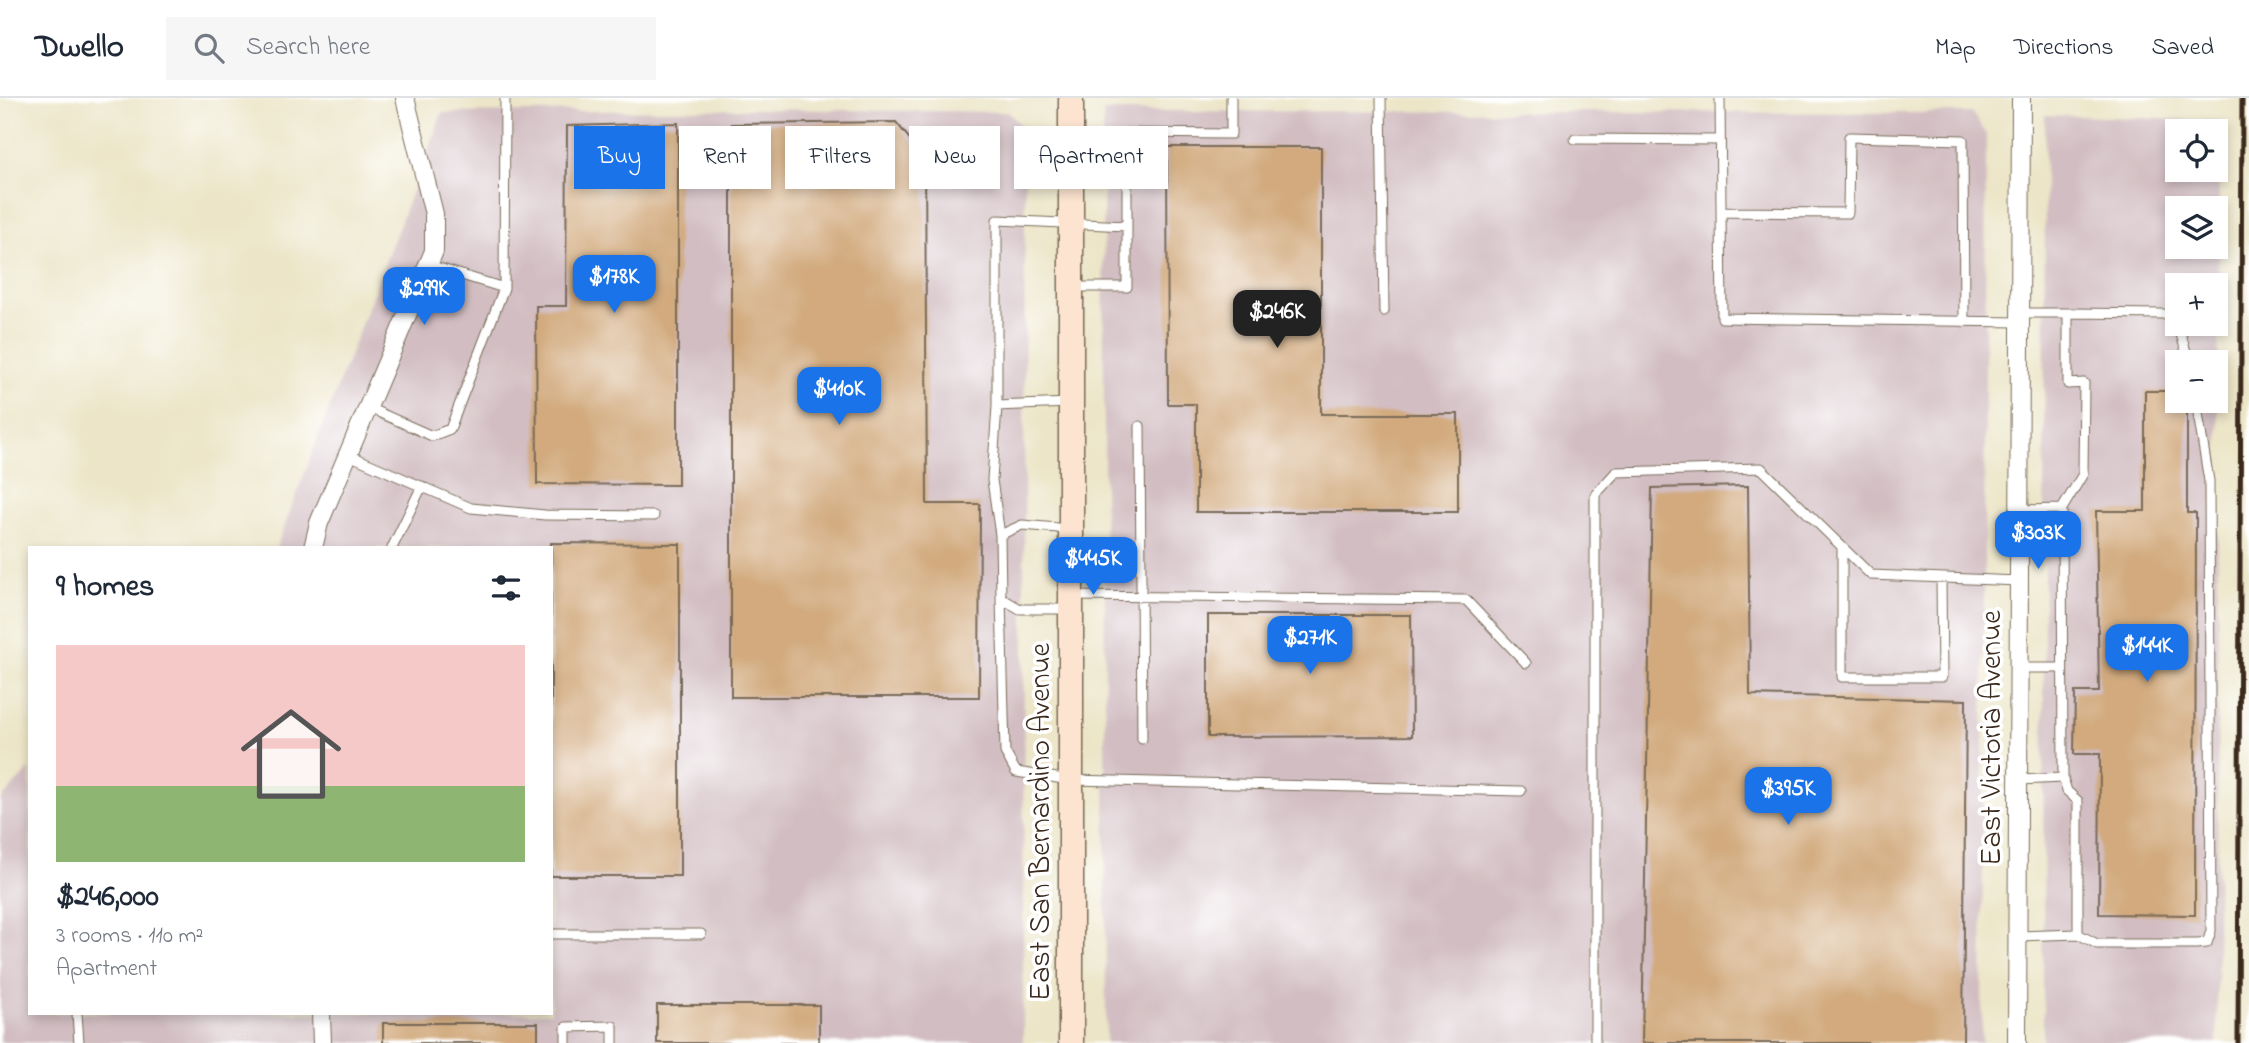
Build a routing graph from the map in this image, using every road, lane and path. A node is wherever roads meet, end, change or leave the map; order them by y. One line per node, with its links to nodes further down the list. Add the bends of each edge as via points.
1 (405, 98): 13 (street, via 434,214 434,251)
2 (505, 98): 15 (lane)
3 (1071, 98): 11 (main road, East San Bernardino Avenue)
4 (1231, 98): 12 (lane, via 1231,134 1127,133)
5 (1381, 98): 16 (lane)
6 (1720, 98): 9 (lane)
7 (2021, 98): 19 (street, East Victoria Avenue)
8 (1575, 139): 9 (lane)
9 (1720, 140): 10 (lane)
10 (1721, 212): 20 (lane, via 1722,318); 20 (lane, via 1848,213 1849,136 1963,140)
11 (1071, 225): 12 (lane); 14 (main road, East San Bernardino Avenue); 22 (lane, via 997,220)
12 (1127, 226): 14 (lane, via 1128,287)
13 (429, 265): 15 (lane); 23 (street)
14 (1071, 287): 21 (main road, East San Bernardino Avenue)
15 (503, 288): 23 (lane, via 450,429 432,436)
16 (1384, 311)
17 (2068, 313): 18 (lane); 19 (lane); 28 (lane, via 2068,384 2084,383 2083,474)
18 (2165, 315)
19 (2020, 318): 20 (lane); 29 (street, East Victoria Avenue)
20 (1964, 322)
21 (1071, 403): 22 (lane); 31 (main road, East San Bernardino Avenue)
22 (997, 406): 32 (lane, via 992,480)
23 (369, 408): 26 (street)
24 (2198, 413): 51 (lane, via 2209,481 2211,931 2207,943 2197,944 2097,944)
25 (1140, 426): 38 (lane)
26 (349, 455): 27 (lane); 33 (street)
27 (422, 486): 30 (lane, via 471,508 545,515); 34 (lane)
28 (2062, 509): 29 (lane); 43 (lane)
29 (2019, 510): 37 (street, East Victoria Avenue)
30 (654, 516)
31 (1071, 529): 32 (lane, via 1022,525); 40 (main road, East San Bernardino Avenue)
32 (1000, 535): 39 (lane)
33 (313, 546)
34 (393, 546)
35 (1842, 548): 36 (lane, via 1871,575); 36 (lane, via 1842,677 1942,677); 60 (lane, via 1760,468 1616,472 1595,495)
36 (1941, 578): 37 (lane)
37 (2019, 581): 42 (street, East Victoria Avenue)
38 (1142, 597): 40 (lane); 41 (lane, via 1466,600); 44 (lane)
39 (1001, 598): 40 (lane, via 1020,609); 46 (lane, via 1004,752 1016,772)
40 (1071, 602): 46 (main road, East San Bernardino Avenue)
41 (1526, 663)
42 (2019, 668): 43 (lane); 47 (street, East Victoria Avenue)
43 (2062, 668): 45 (lane)
44 (1142, 739)
45 (2063, 778): 47 (lane); 51 (lane, via 2067,791 2078,801)
46 (1071, 780): 48 (lane); 59 (main road, East San Bernardino Avenue)
47 (2018, 780): 52 (street, East Victoria Avenue)
48 (1521, 791)
49 (553, 934): 50 (lane)
50 (701, 934)
51 (2078, 934): 52 (lane)
52 (2018, 936): 61 (street, East Victoria Avenue)
53 (77, 1015): 55 (lane)
54 (321, 1015): 56 (street)
55 (79, 1043)
56 (322, 1043)
57 (566, 1043): 58 (lane, via 566,1027 613,1026)
58 (613, 1043)
59 (1071, 1043)
60 (1595, 1043)
61 (2017, 1043)

